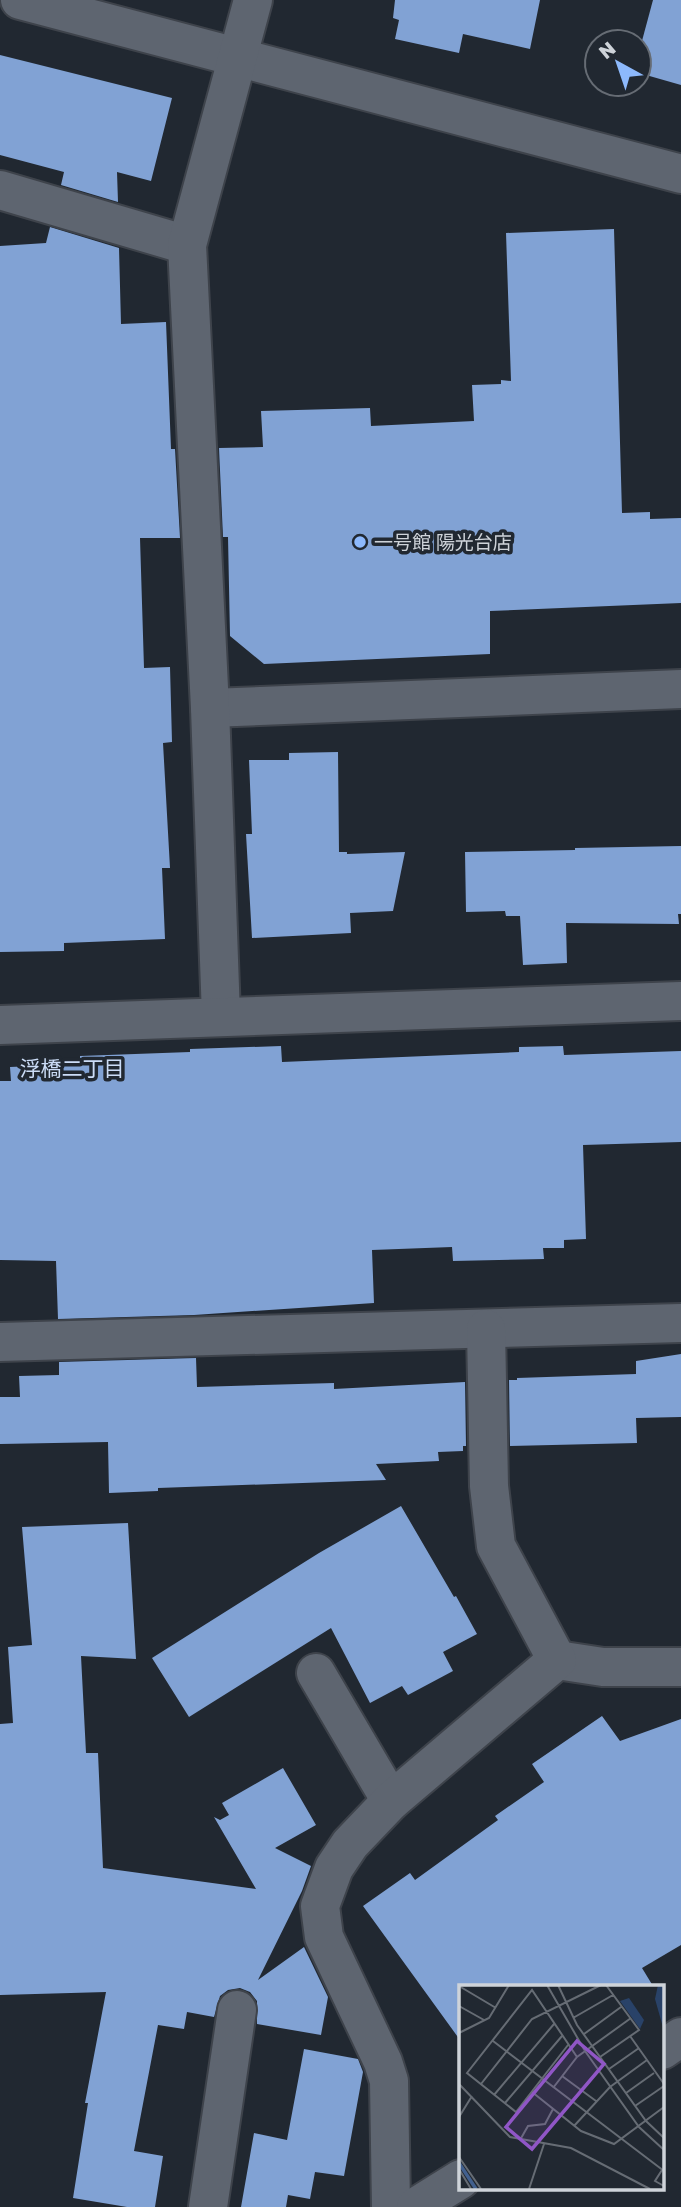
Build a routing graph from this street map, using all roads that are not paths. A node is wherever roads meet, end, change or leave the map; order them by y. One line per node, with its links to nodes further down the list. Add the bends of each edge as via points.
1 (20, 0): 3 (street)
2 (253, 0): 3 (street)
3 (239, 58): 4 (street); 6 (street)
4 (681, 174)
5 (0, 190): 6 (street)
6 (187, 245): 8 (street)
7 (681, 689): 8 (street)
8 (210, 708): 10 (street)
9 (681, 1001): 10 (street)
10 (221, 1016): 11 (street)
11 (0, 1025)
12 (681, 1323): 13 (street)
13 (486, 1329): 14 (street); 15 (street, via 489,1486 496,1546)
14 (0, 1342)
15 (557, 1660): 16 (street, via 603,1667); 18 (street)
16 (681, 1667)
17 (316, 1673): 18 (street)
18 (391, 1801): 24 (street, via 350,1844 334,1868 320,1906 324,1937 389,2081)
19 (237, 2010): 23 (street)
20 (681, 2037): 21 (street)
21 (664, 2049)
22 (459, 2180): 25 (street)
23 (208, 2207)
24 (391, 2207)
25 (416, 2207)

